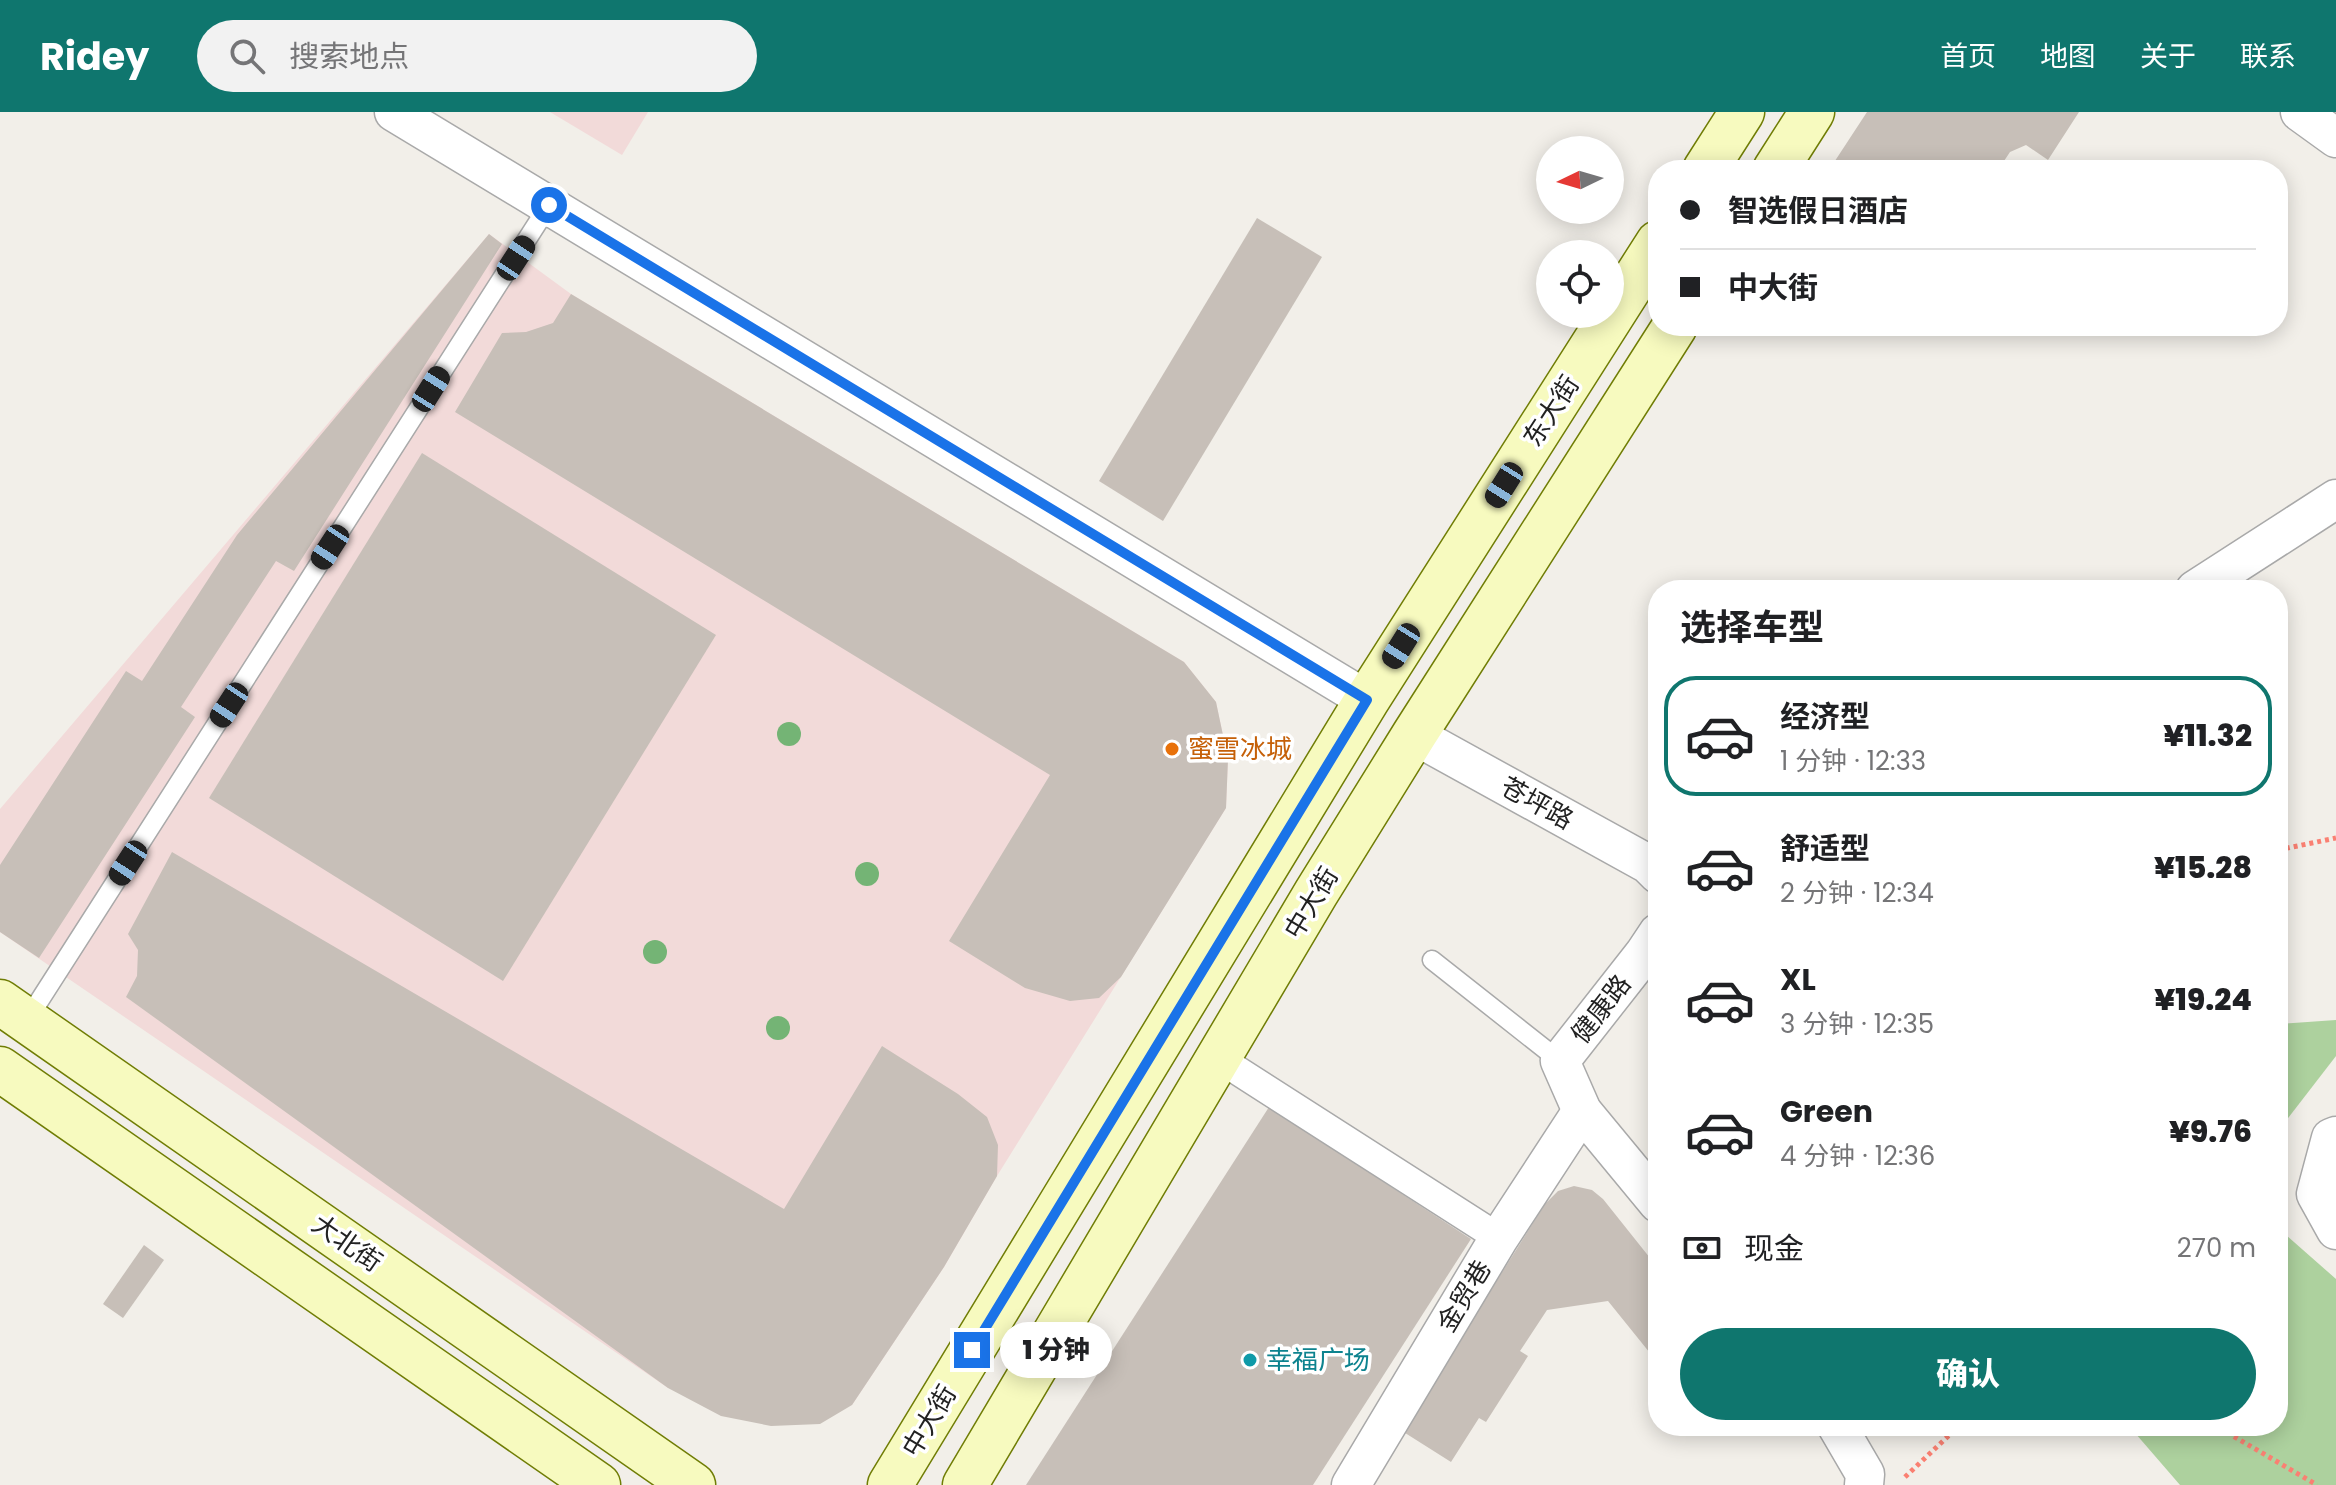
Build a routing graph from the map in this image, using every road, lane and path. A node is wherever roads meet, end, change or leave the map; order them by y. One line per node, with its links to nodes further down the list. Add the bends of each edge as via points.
1 (394, 112): 8 (street)
2 (1742, 112): 6 (main road)
3 (1812, 112): 7 (main road)
4 (2300, 112): 5 (street)
5 (2336, 138)
6 (1711, 160)
7 (1781, 160)
8 (549, 205): 13 (street); 20 (lane)
9 (1648, 259): 13 (main road, 东大街)
10 (1669, 336): 14 (main road)
11 (2336, 499): 12 (street)
12 (2210, 580)
13 (1367, 700): 35 (main road, 中大街)
14 (1414, 735): 17 (street, 苍坪路); 21 (main road, 中大街)
15 (2336, 838): 16 (path)
16 (2288, 848)
17 (1648, 864)
18 (1648, 948): 22 (street, 健康路)
19 (1432, 960): 22 (lane)
20 (13, 1011): 34 (main road, 大北街)
21 (1218, 1058): 28 (street); 36 (main road, 中大街)
22 (1560, 1061): 24 (street, 健康路)
23 (0, 1069): 33 (main road)
24 (1582, 1111): 26 (street, 健康路); 28 (street, 金贸巷)
25 (2336, 1136): 27 (street, via 2331,1138 2316,1194)
26 (1648, 1191)
27 (2336, 1230)
28 (1499, 1238): 37 (street, 金贸巷)
29 (1842, 1436): 32 (street)
30 (1948, 1436): 32 (path, via 1902,1480)
31 (2233, 1436): 38 (path)
32 (1865, 1480)
33 (598, 1485)
34 (693, 1485)
35 (890, 1485)
36 (965, 1485)
37 (1351, 1485)
38 (2317, 1485)

